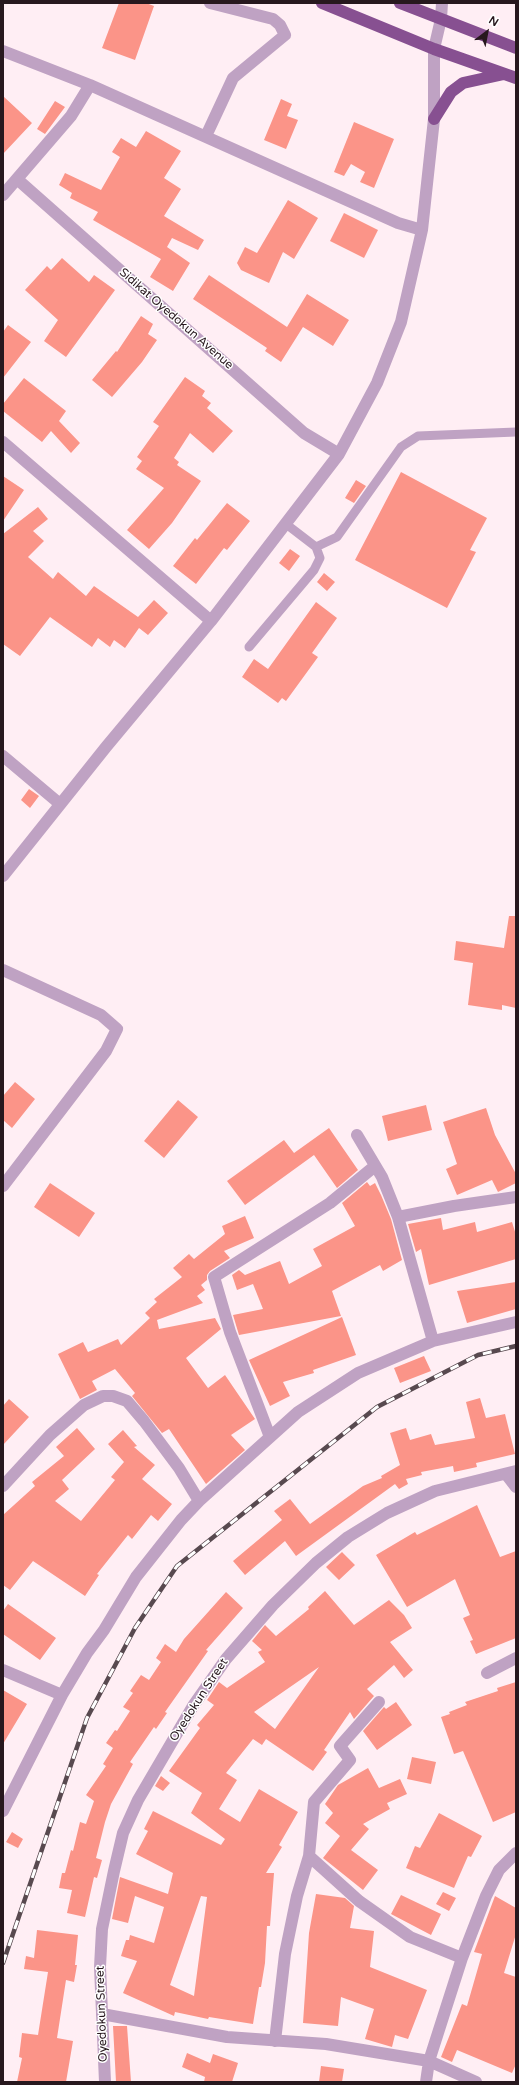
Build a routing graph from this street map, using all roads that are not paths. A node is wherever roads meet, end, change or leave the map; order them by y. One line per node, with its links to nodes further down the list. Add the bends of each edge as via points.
1 (210, 3): 12 (street, via 273,19 285,35 233,78)
2 (322, 3): 7 (highway)
3 (400, 3): 5 (highway)
4 (442, 3): 5 (street)
5 (441, 19): 6 (highway); 7 (street)
6 (516, 48)
7 (434, 49): 9 (highway); 11 (street)
8 (3, 51): 10 (street)
9 (510, 76): 11 (highway, via 463,83 451,92)
10 (90, 85): 12 (street); 13 (street, via 71,116)
11 (434, 119): 15 (street)
12 (206, 136): 15 (street, via 398,223)
13 (17, 179): 14 (street); 18 (street, Sidikat Oyedokun Avenue, via 304,433)
14 (3, 195)
15 (422, 230): 18 (street, via 401,322 377,383)
16 (516, 432): 20 (lane, via 418,436 401,447 337,537)
17 (3, 442): 21 (street)
18 (339, 454): 19 (street)
19 (286, 524): 20 (lane); 21 (street)
20 (316, 548): 22 (lane, via 320,558 314,570)
21 (211, 621): 24 (street)
22 (249, 648)
23 (3, 756): 24 (street)
24 (60, 804): 25 (street)
25 (3, 876)
26 (3, 970): 29 (street, via 101,1014 117,1029 106,1051)
27 (357, 1136): 28 (street)
28 (375, 1166): 31 (street); 34 (street, via 330,1203 214,1277 230,1332)
29 (3, 1186)
30 (516, 1197): 31 (street)
31 (398, 1217): 33 (street)
32 (516, 1322): 33 (street)
33 (433, 1341): 34 (street, via 358,1373 298,1412)
34 (270, 1437): 38 (street)
35 (511, 1473): 37 (street); 48 (street, Oyedokun Street, via 434,1491 387,1513 348,1537 316,1563 273,1605 226,1659 193,1706 163,1756 123,1833 102,1929)
36 (3, 1486): 38 (street, via 50,1435 84,1405 102,1396 113,1396 127,1401 144,1420)
37 (516, 1487)
38 (199, 1501): 42 (street, via 136,1576)
39 (516, 1658): 41 (street)
40 (3, 1670): 42 (street)
41 (487, 1674)
42 (62, 1695): 44 (street)
43 (379, 1702): 46 (street, via 340,1746 350,1760 314,1802)
44 (3, 1811)
45 (516, 1853): 47 (street, via 499,1870)
46 (310, 1856): 47 (street, via 359,1901 410,1937); 49 (street, via 297,1896 285,1954)
47 (462, 1958): 50 (street)
48 (102, 2014): 49 (street, via 227,2036); 51 (street, Oyedokun Street)
49 (275, 2041): 50 (street, via 326,2044)
50 (429, 2061): 52 (street); 53 (street)
51 (105, 2082)
52 (426, 2082)
53 (476, 2082)

